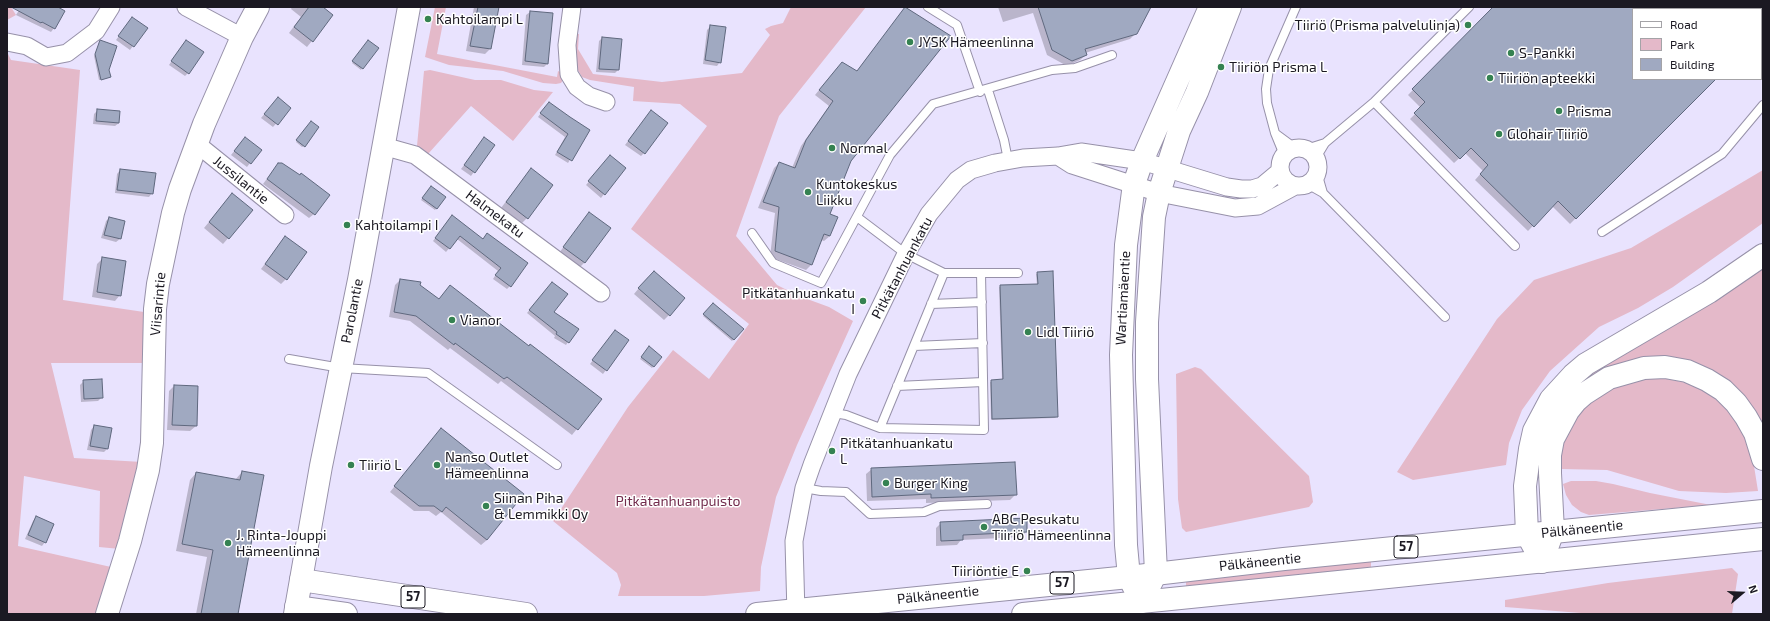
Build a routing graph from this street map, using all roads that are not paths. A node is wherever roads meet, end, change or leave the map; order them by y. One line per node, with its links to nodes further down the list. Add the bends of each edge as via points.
1 (111, 7): 12 (street, via 96,31 67,53 46,57 27,46)
2 (186, 7): 11 (street)
3 (258, 7): 11 (main road, Viisarintie)
4 (410, 7): 21 (main road, Parolantie)
5 (572, 7): 15 (street, via 567,45 569,74 577,87 589,96)
6 (928, 7): 14 (lane, via 957,25)
7 (1210, 7): 24 (main road, Wartiamäentie)
8 (1230, 7): 26 (main road, via 1179,131)
9 (1296, 7): 18 (lane, via 1269,69 1267,103)
10 (1469, 7): 16 (lane)
11 (242, 37): 20 (main road, Viisarintie)
12 (7, 42)
13 (1112, 55): 14 (lane, via 1075,68 1052,70)
14 (984, 91): 23 (lane, via 1004,140); 31 (lane, via 933,104 890,155)
15 (606, 102)
16 (1374, 102): 19 (lane); 34 (lane)
17 (1763, 106): 32 (lane, via 1722,154)
18 (1275, 133): 25 (lane); 25 (lane)
19 (1325, 143): 25 (lane); 25 (lane)
20 (197, 144): 30 (street, Jussilantie); 67 (main road, Viisarintie, via 172,213 158,284 155,309 152,443 148,470 130,541)
21 (383, 146): 40 (street, Halmekatu, via 415,155); 47 (main road, Parolantie)
22 (1058, 156): 23 (street, Pitkätanhuankatu); 24 (street, Pitkätanhuankatu, via 1081,152); 27 (street, via 1072,165)
23 (1008, 160): 35 (street, Pitkätanhuankatu, via 971,170 957,180 929,214)
24 (1142, 161): 26 (street, Pitkätanhuankatu); 27 (main road, Wartiamäentie)
25 (1300, 165): 26 (street, Pitkätanhuankatu, via 1252,189 1227,187); 28 (street, via 1258,206 1220,206); 29 (lane); 29 (lane)
26 (1167, 168): 28 (main road)
27 (1134, 184): 28 (street); 62 (main road, Wartiamäentie, via 1126,245 1121,355)
28 (1160, 193): 61 (main road, via 1154,217 1147,322 1147,380)
29 (1323, 193): 43 (lane)
30 (285, 216)
31 (857, 217): 33 (lane, via 821,283 773,263); 35 (lane)
32 (1602, 232)
33 (752, 233)
34 (1515, 246)
35 (906, 254): 37 (lane); 50 (street, Pitkätanhuankatu, via 848,374)
36 (1763, 255): 58 (main road, via 1709,292 1586,364 1551,399 1534,431 1530,449 1525,486)
37 (944, 273): 38 (lane); 42 (lane)
38 (981, 273): 39 (lane); 41 (lane)
39 (1018, 273)
40 (601, 293)
41 (982, 302): 42 (lane); 44 (lane)
42 (931, 304): 45 (lane)
43 (1445, 317)
44 (983, 343): 45 (lane); 48 (lane)
45 (914, 346): 49 (lane)
46 (289, 359): 47 (lane)
47 (341, 368): 53 (lane, via 428,373); 63 (main road, Parolantie)
48 (983, 382): 49 (lane); 51 (lane, via 984,430)
49 (897, 386): 51 (lane)
50 (833, 413): 51 (lane, via 846,415); 54 (street, Pitkätanhuankatu)
51 (880, 428)
52 (1763, 459): 57 (main road, via 1755,433 1736,403 1723,390 1707,380 1687,371 1665,367 1644,368 1620,374 1598,384 1576,401 1554,439 1550,455)
53 (557, 465)
54 (804, 488): 55 (lane, via 846,492 870,514 924,512 939,506); 66 (street, Pitkätanhuankatu, via 794,541)
55 (987, 504)
56 (1763, 511): 57 (main road, Pälkäneentie / 57)
57 (1553, 532): 58 (main road, Pälkäneentie / 57); 60 (main road)
58 (1527, 534): 60 (main road); 61 (main road, Pälkäneentie / 57)
59 (1763, 539): 60 (main road, Pälkäneentie / 57)
60 (1542, 562): 64 (main road, Pälkäneentie / 57)
61 (1156, 573): 62 (main road, Pälkäneentie / 57); 64 (main road)
62 (1129, 577): 64 (main road, Wartiamäentie); 66 (main road, Pälkäneentie / 57)
63 (301, 580): 65 (main road, Parolantie); 69 (main road, 57)
64 (1141, 602): 71 (main road, Pälkäneentie / 57)
65 (295, 610): 68 (main road)
66 (796, 612): 70 (main road, Pälkäneentie / 57)
67 (107, 614)
68 (346, 614)
69 (526, 614)
70 (757, 614)
71 (1023, 614)

